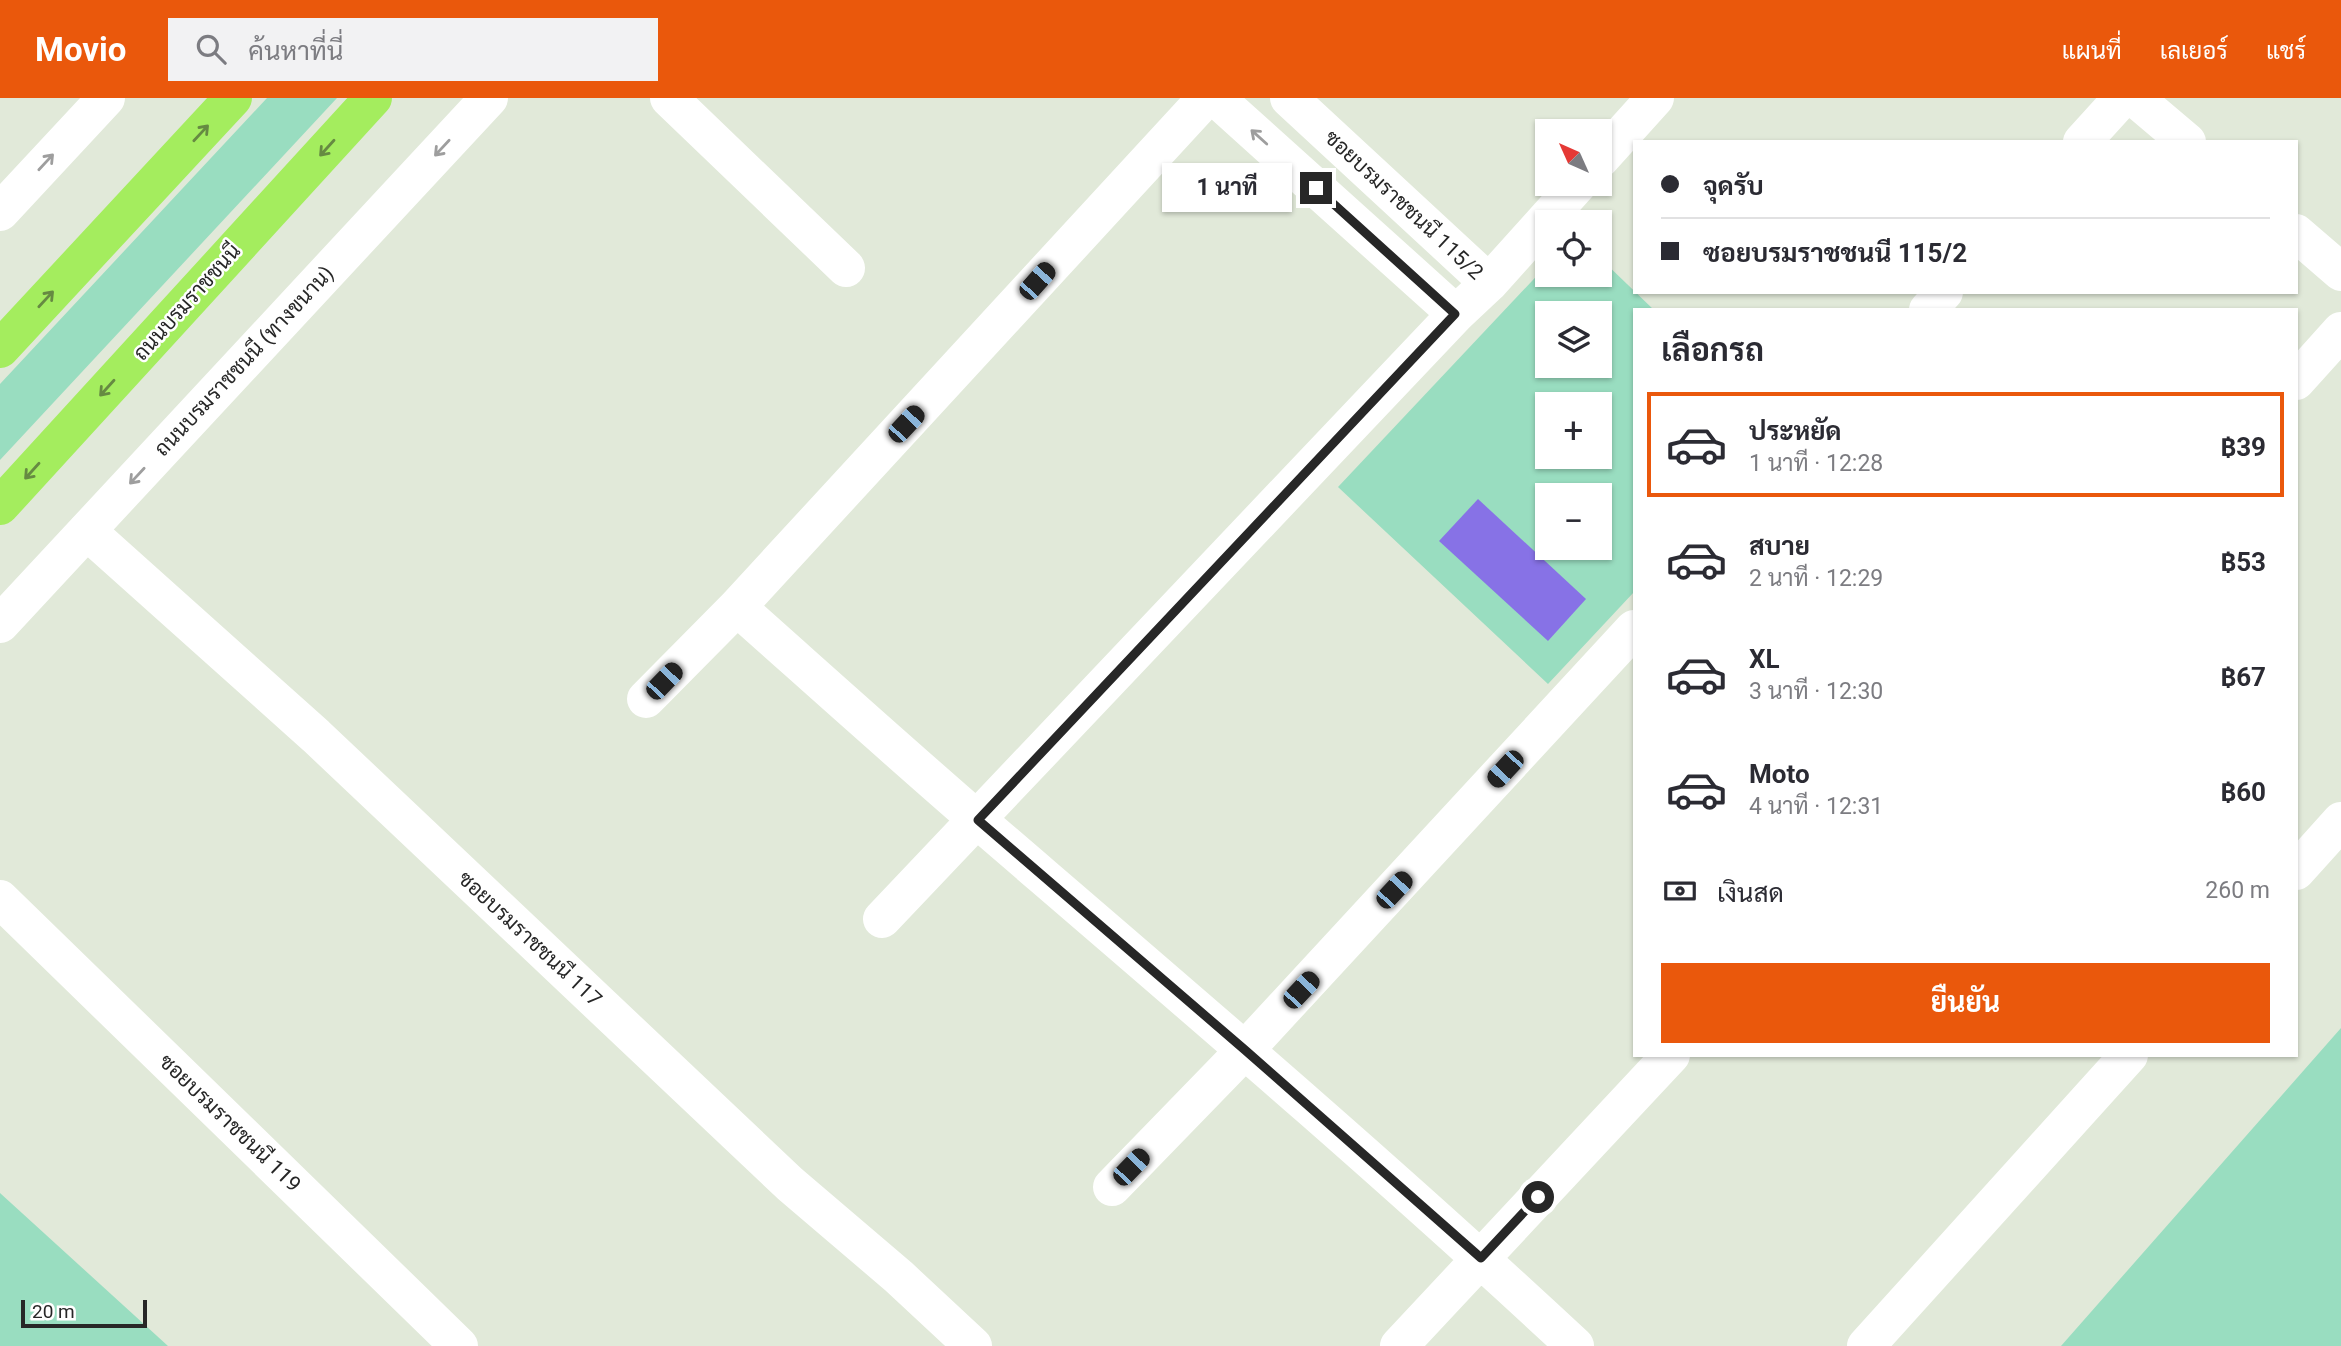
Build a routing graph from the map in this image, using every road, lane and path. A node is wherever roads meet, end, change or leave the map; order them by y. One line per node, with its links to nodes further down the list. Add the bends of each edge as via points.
1 (106, 98): 16 (street, one-way to 1)
2 (233, 98): 25 (highway, one-way to 2)
3 (373, 98): 27 (highway, ถนนบรมราชชนนี, one-way to 27)
4 (489, 98): 28 (street, ถนนบรมราชชนนี (ทางขนาน), one-way to 28)
5 (668, 98): 18 (street)
6 (1206, 98): 29 (street)
7 (1216, 98): 23 (street, one-way to 7)
8 (1289, 98): 20 (street, ซอยบรมราชชนนี 115/2)
9 (1654, 98): 14 (street)
10 (2122, 98): 12 (street)
11 (2136, 98): 13 (street)
12 (2084, 140)
13 (2185, 140)
14 (1612, 145)
15 (1567, 196): 20 (street)
16 (0, 212)
17 (2298, 235): 19 (street)
18 (846, 268)
19 (2341, 272)
20 (1489, 283): 23 (street)
21 (1942, 294): 22 (street)
22 (1930, 308)
23 (1455, 314): 33 (street)
24 (2341, 331): 26 (street)
25 (0, 349)
26 (2298, 379)
27 (0, 506)
28 (87, 530): 30 (street, ถนนบรมราชชนนี (ทางขนาน)); 44 (street, ซอยบรมราชชนนี 117, via 316,736 790,1184)
29 (737, 607): 32 (street); 33 (street)
30 (0, 624)
31 (1633, 630): 38 (street)
32 (646, 699)
33 (978, 820): 37 (street); 38 (street)
34 (2341, 821): 35 (street)
35 (2298, 869)
36 (0, 899): 43 (street, ซอยบรมราชชนนี 119)
37 (882, 919)
38 (1245, 1050): 41 (street); 42 (street)
39 (1669, 1057): 42 (street)
40 (2127, 1057): 47 (street)
41 (1112, 1186)
42 (1481, 1258): 45 (street); 46 (street)
43 (459, 1346)
44 (974, 1346)
45 (1399, 1346)
46 (1575, 1346)
47 (1866, 1346)

